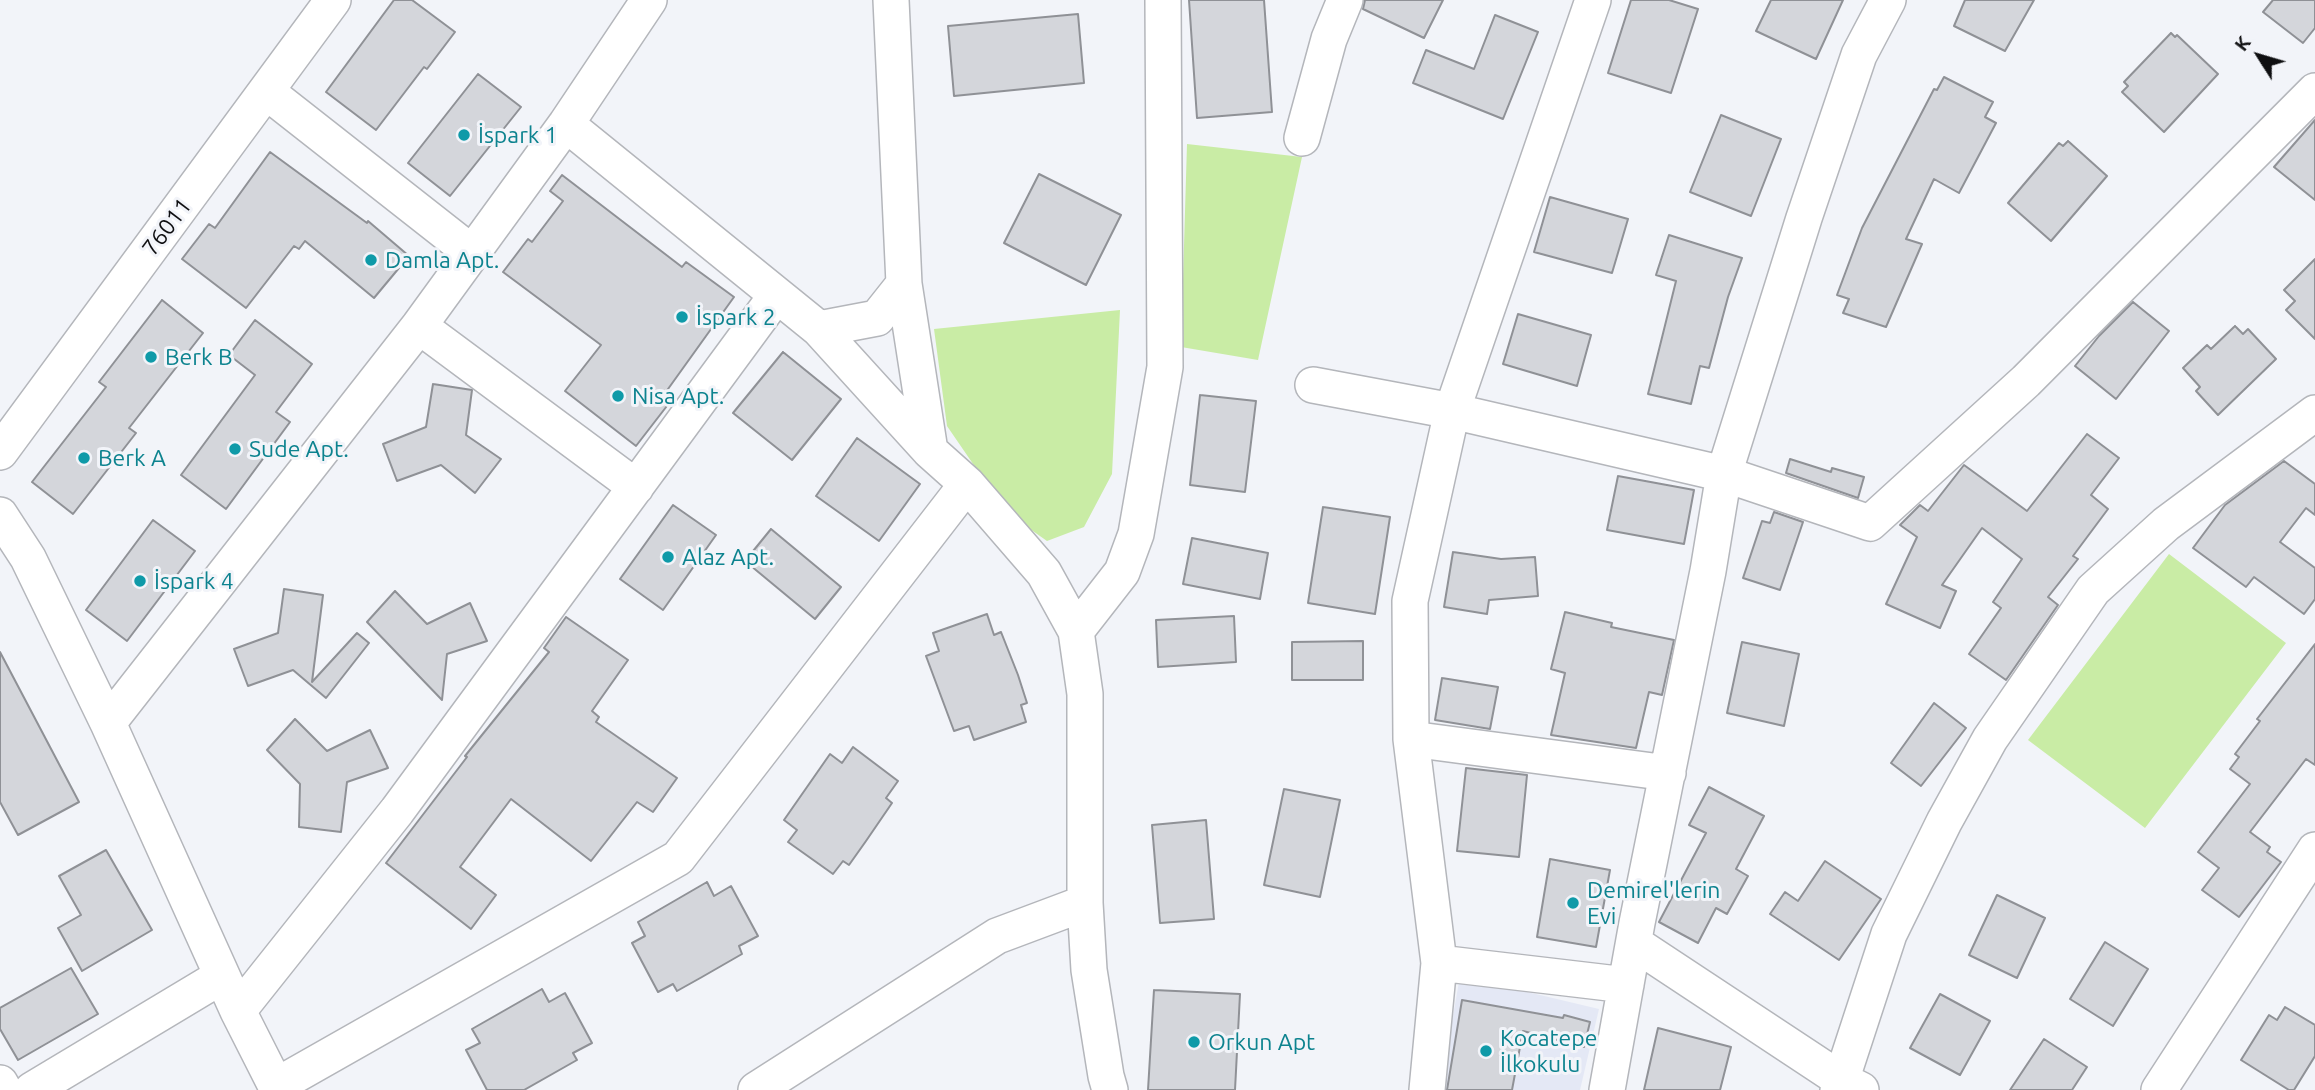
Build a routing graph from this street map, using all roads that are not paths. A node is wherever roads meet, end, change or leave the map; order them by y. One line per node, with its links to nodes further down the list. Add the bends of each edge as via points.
1 (333, 0): 9 (street, 76011)
2 (649, 0): 10 (street)
3 (891, 0): 13 (street)
4 (1163, 0): 26 (street, via 1166,367 1136,534 1122,572)
5 (1345, 0): 11 (street, via 1329,39)
6 (1593, 0): 18 (street)
7 (1888, 0): 22 (street, via 1859,55)
8 (2315, 91): 22 (street, via 2026,381 1870,523)
9 (267, 92): 12 (street); 21 (street, 76011)
10 (566, 124): 12 (street); 14 (street)
11 (1302, 138)
12 (472, 253): 15 (street)
13 (904, 284): 16 (street, via 877,318); 20 (street)
14 (776, 296): 16 (street); 24 (street)
15 (419, 326): 24 (street); 27 (street)
16 (819, 330): 20 (street)
17 (1313, 386): 18 (street)
18 (1452, 411): 22 (street); 28 (street, via 1410,601)
19 (2315, 412): 39 (street, via 2166,524 2093,590 1990,739 1944,822 1889,934)
20 (930, 451): 23 (street)
21 (0, 452)
22 (1724, 474): 29 (street)
23 (967, 484): 26 (street, via 1044,573); 40 (street, via 678,858)
24 (636, 487): 36 (street, via 397,811)
25 (0, 515): 27 (street, via 28,558)
26 (1076, 631): 31 (street, via 1085,694)
27 (108, 723): 34 (street)
28 (1411, 738): 29 (street); 33 (street)
29 (1668, 774): 32 (street)
30 (2315, 850): 46 (street)
31 (1085, 903): 38 (street); 43 (street, via 997,936)
32 (1634, 943): 35 (street); 39 (street)
33 (1439, 962): 35 (street); 44 (street)
34 (222, 976): 36 (street); 42 (street)
35 (1626, 985): 45 (street)
36 (238, 1011): 40 (street)
37 (0, 1083): 41 (street)
38 (1101, 1085)
39 (1847, 1087)
40 (277, 1088)
41 (4, 1090)
42 (32, 1090)
43 (756, 1090)
44 (1427, 1090)
45 (1607, 1090)
46 (2159, 1090)

